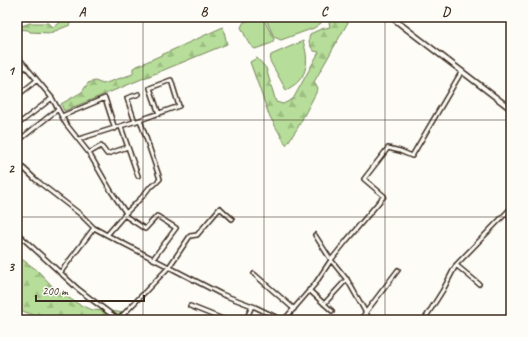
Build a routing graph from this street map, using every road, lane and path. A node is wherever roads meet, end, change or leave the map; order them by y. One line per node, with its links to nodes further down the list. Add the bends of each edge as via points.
1 (391, 17): 4 (main road)
2 (17, 56): 3 (street)
3 (26, 66): 5 (street); 6 (street)
4 (462, 71): 10 (main road); 34 (street, via 412,156 388,148 364,178 384,196)
5 (17, 74)
6 (37, 80): 8 (street); 9 (street)
7 (139, 94): 16 (street, via 127,98)
8 (18, 95)
9 (52, 98): 11 (street); 14 (street, via 21,122)
10 (511, 108)
11 (58, 109): 13 (street); 20 (street)
12 (159, 114): 12 (street, via 179,106 171,80 150,88); 15 (street)
13 (62, 116): 18 (street, via 105,98); 19 (street)
14 (17, 119)
15 (140, 120): 16 (street); 27 (street, via 160,179)
16 (135, 122): 17 (street)
17 (121, 127): 18 (street); 21 (street)
18 (115, 129): 19 (street)
19 (79, 139): 22 (street)
20 (17, 142)
21 (128, 147): 22 (street, via 107,154 101,146); 24 (street)
22 (89, 153): 27 (street)
23 (17, 162): 29 (street)
24 (138, 176)
25 (511, 208): 26 (street)
26 (510, 212): 35 (street)
27 (125, 214): 31 (street); 33 (street, via 145,229 157,216 176,228)
28 (232, 219): 36 (street, via 220,208 197,235 190,236)
29 (94, 228): 31 (street); 38 (street)
30 (17, 233): 38 (street)
31 (107, 235): 33 (street)
32 (315, 236): 34 (street)
33 (153, 259): 36 (street)
34 (331, 260): 40 (street); 42 (street)
35 (456, 265): 41 (street); 57 (street)
36 (169, 267): 45 (street, via 220,294); 50 (street)
37 (398, 270): 48 (street)
38 (60, 273): 50 (street, via 90,299)
39 (254, 274): 46 (street)
40 (346, 279): 43 (street); 48 (street)
41 (479, 284)
42 (309, 290): 43 (street); 46 (street)
43 (324, 304): 47 (street)
44 (190, 306): 51 (street)
45 (252, 306): 49 (street); 52 (street)
46 (294, 309): 54 (street)
47 (332, 311)
48 (366, 313): 55 (street); 56 (street)
49 (270, 314): 53 (street); 54 (street)
50 (119, 319)
51 (224, 320)
52 (246, 320)
53 (267, 320)
54 (283, 320)
55 (360, 320)
56 (370, 320)
57 (424, 320)

